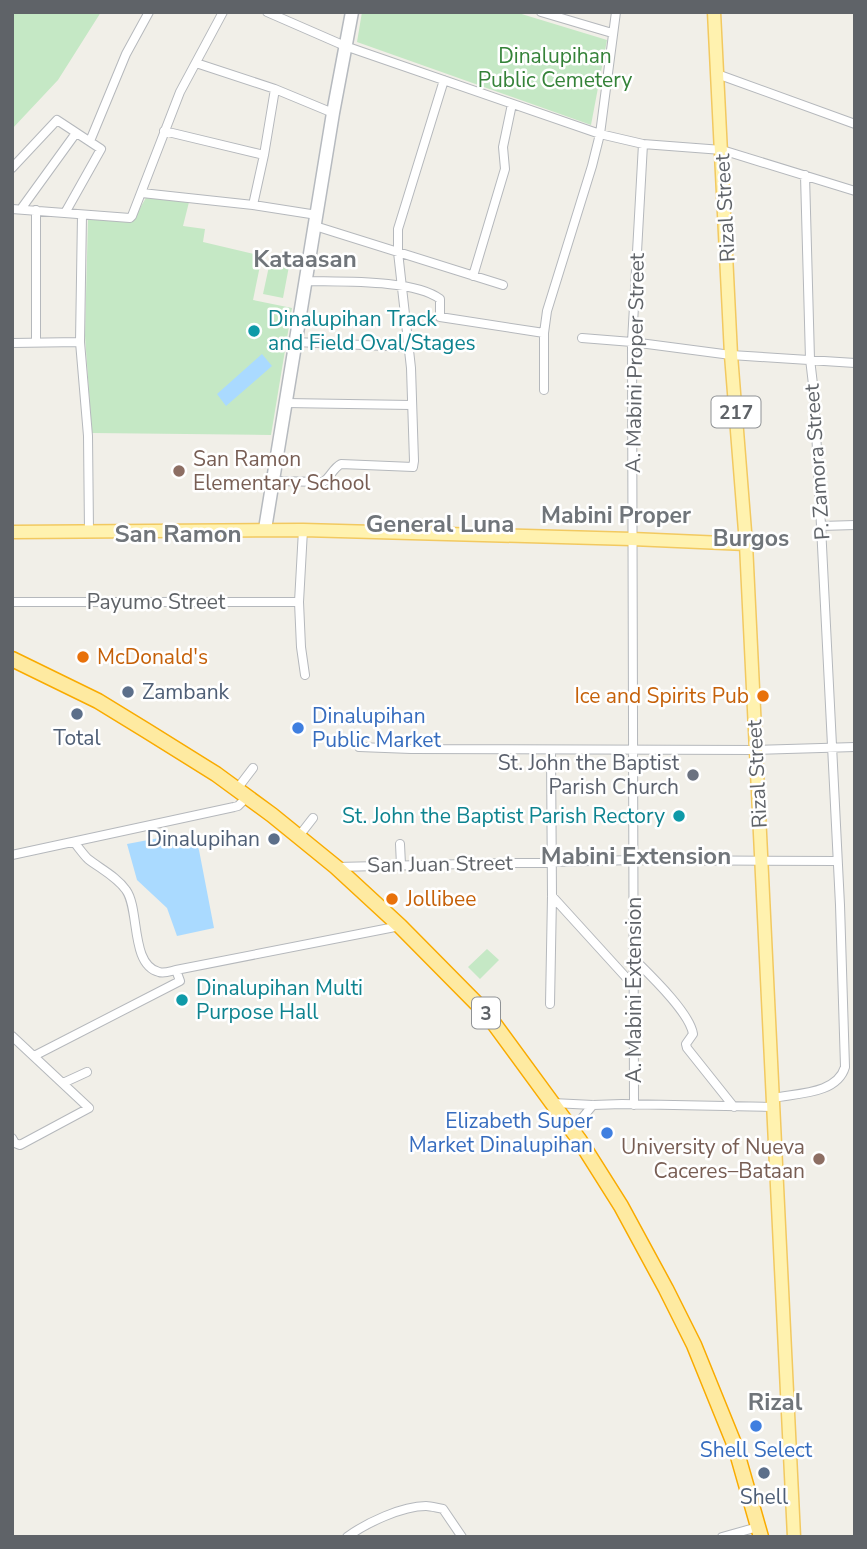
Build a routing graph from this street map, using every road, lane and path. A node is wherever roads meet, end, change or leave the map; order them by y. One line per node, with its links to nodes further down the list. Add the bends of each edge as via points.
1 (149, 12): 20 (street, via 126,54)
2 (223, 12): 10 (street)
3 (267, 12): 9 (street)
4 (352, 12): 9 (main road)
5 (541, 12): 8 (street)
6 (616, 12): 8 (street)
7 (714, 12): 11 (main road, Rizal Street / 217)
8 (612, 33): 19 (street)
9 (345, 46): 12 (street); 15 (main road)
10 (196, 62): 13 (street); 17 (street)
11 (717, 74): 16 (street); 22 (main road, Rizal Street / 217)
12 (444, 80): 14 (street); 34 (street, via 398,229)
13 (275, 89): 15 (street); 23 (street)
14 (512, 104): 19 (street); 35 (street, via 503,147 505,169)
15 (334, 113): 33 (main road)
16 (855, 124)
17 (164, 131): 23 (street); 27 (street)
18 (76, 133): 20 (street); 24 (street, via 57,120); 29 (street)
19 (600, 134): 21 (street); 39 (street)
20 (90, 142): 31 (street, via 101,149)
21 (643, 144): 22 (street); 44 (street, A. Mabini Proper Street)
22 (722, 149): 25 (street); 47 (main road, Rizal Street / 217)
23 (264, 155): 28 (street)
24 (12, 168)
25 (805, 175): 26 (street); 48 (street, P. Zamora Street)
26 (855, 191)
27 (142, 192): 28 (street); 32 (street, via 130,218)
28 (253, 205): 33 (street)
29 (17, 209): 30 (street)
30 (36, 210): 31 (street); 41 (street)
31 (65, 214): 32 (street)
32 (82, 215): 42 (street)
33 (316, 220): 34 (street); 36 (main road)
34 (398, 252): 35 (street); 37 (street)
35 (473, 276): 38 (street)
36 (305, 281): 37 (street); 43 (main road)
37 (402, 285): 39 (street, via 440,299 440,317); 46 (street)
38 (503, 285)
39 (544, 332): 50 (street)
40 (582, 338): 44 (street)
41 (36, 342): 42 (street); 45 (street)
42 (80, 342): 58 (street, via 88,436)
43 (295, 342): 46 (street); 51 (main road)
44 (632, 342): 47 (street); 60 (street, A. Mabini Proper Street)
45 (12, 343)
46 (409, 346): 52 (street)
47 (732, 355): 48 (street); 61 (main road, Rizal Street / 217)
48 (810, 359): 49 (street); 55 (street, P. Zamora Street)
49 (855, 363)
50 (544, 390)
51 (286, 404): 52 (street); 53 (main road)
52 (411, 405): 53 (street, via 413,467 341,464 323,482)
53 (274, 481): 56 (main road)
54 (855, 525): 55 (street)
55 (821, 526): 69 (street, P. Zamora Street)
56 (265, 529): 57 (main road); 58 (main road)
57 (303, 530): 60 (main road); 63 (street)
58 (89, 531): 59 (main road)
59 (12, 532)
60 (632, 539): 61 (main road); 68 (street, A. Mabini Proper Street)
61 (746, 544): 71 (main road, Rizal Street / 217)
62 (12, 602): 63 (street, Payumo Street)
63 (299, 602): 65 (street)
64 (12, 659): 73 (highway, 3, via 98,701)
65 (305, 675)
66 (359, 747): 70 (street)
67 (855, 747): 69 (street)
68 (632, 749): 70 (street); 71 (street); 79 (street, A. Mabini Extension)
69 (832, 749): 71 (street); 81 (street, P. Zamora Street)
70 (551, 750): 82 (street)
71 (756, 750): 80 (main road, Rizal Street / 217)
72 (253, 768): 73 (street)
73 (242, 793): 75 (highway, 3); 76 (street, via 238,806)
74 (313, 818): 75 (street)
75 (299, 836): 84 (highway, 3)
76 (74, 842): 78 (street); 88 (street, via 131,896 135,929 148,966 160,973)
77 (400, 844): 83 (street)
78 (12, 855)
79 (634, 860): 80 (street, San Juan Street); 82 (street, San Juan Street); 87 (street, A. Mabini Extension)
80 (762, 860): 81 (street, San Juan Street); 95 (main road, Rizal Street / 217)
81 (837, 861): 95 (street, P. Zamora Street, via 843,1075 825,1088)
82 (551, 862): 83 (street, San Juan Street); 85 (street)
83 (401, 865): 84 (street, San Juan Street)
84 (336, 867): 86 (highway, 3)
85 (552, 896): 89 (street); 90 (street)
86 (400, 926): 88 (street); 96 (highway, 3, via 487,1014)
87 (634, 959): 89 (street, A. Mabini Extension); 99 (street, via 691,1025 693,1034 687,1048)
88 (176, 970): 92 (street, via 180,981)
89 (633, 985): 98 (street, A. Mabini Extension)
90 (550, 1004)
91 (12, 1037): 92 (street)
92 (34, 1056): 94 (street)
93 (88, 1072): 94 (street)
94 (63, 1083): 101 (street, via 89,1108 18,1146)
95 (774, 1102): 99 (street); 106 (main road, Rizal Street / 217)
96 (553, 1103): 97 (street); 100 (highway, 3)
97 (593, 1105): 98 (street); 100 (street)
98 (634, 1105): 99 (street)
99 (734, 1107)
100 (572, 1130): 102 (highway, 3, via 621,1206 694,1345 735,1446)
101 (12, 1138)
102 (760, 1532): 105 (street)
103 (347, 1537): 104 (street, via 398,1511 426,1506 443,1509)
104 (462, 1537)
105 (722, 1537)
106 (794, 1537)

